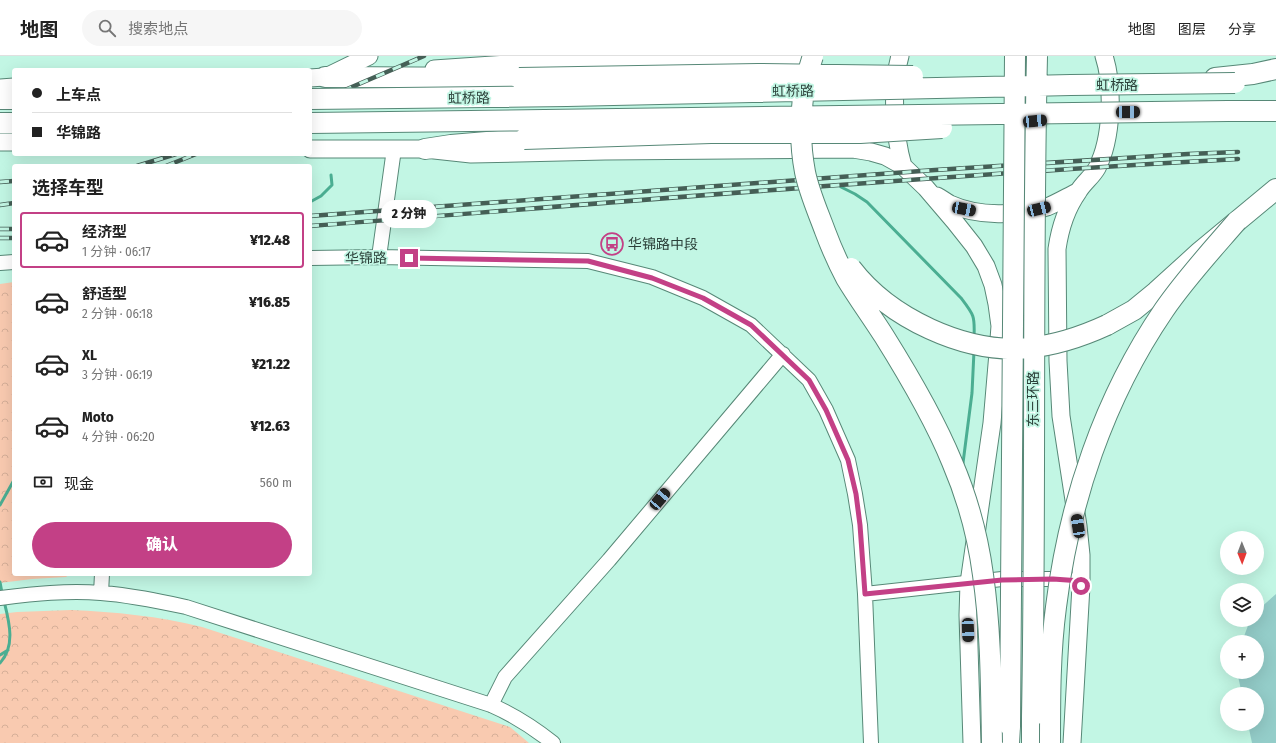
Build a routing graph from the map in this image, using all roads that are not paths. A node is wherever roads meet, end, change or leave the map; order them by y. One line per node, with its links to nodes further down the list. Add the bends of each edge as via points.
1 (369, 56): 10 (main road)
2 (806, 56): 8 (main road, via 722,61)
3 (813, 56): 34 (highway, bridge, via 804,94 802,141 805,172)
4 (900, 56): 30 (main road, via 895,100 897,143)
5 (1015, 56): 48 (highway, 东三环路, bridge)
6 (1037, 56): 53 (highway, 东三环路, bridge)
7 (1104, 56): 33 (main road, via 1109,78 1108,129 1096,170)
8 (460, 62): 10 (main road); 11 (main road, via 487,72)
9 (1276, 69): 12 (highway)
10 (318, 77): 11 (highway)
11 (519, 78): 14 (highway, bridge, via 849,74 975,78)
12 (1234, 80): 13 (highway, 虹桥路); 14 (highway, 虹桥路, bridge, via 1169,85)
13 (1276, 84)
14 (1071, 85): 19 (highway, 虹桥路, bridge, via 584,96)
15 (12, 87): 16 (main road)
16 (0, 88)
17 (0, 99): 18 (highway)
18 (12, 99)
19 (312, 99)
20 (1276, 111): 21 (highway, 虹桥路, bridge)
21 (1158, 112): 24 (highway, 虹桥路, bridge); 29 (highway, bridge, via 889,132 711,133 524,139 451,145)
22 (0, 123): 23 (highway)
23 (12, 123)
24 (312, 123)
25 (0, 142): 26 (main road)
26 (12, 142)
27 (312, 149): 28 (main road)
28 (394, 149): 29 (main road); 36 (street)
29 (425, 150): 30 (main road, via 471,154 853,149 885,156)
30 (903, 166): 31 (main road)
31 (926, 188): 33 (main road, via 950,204 964,209 997,213 1030,211 1048,206); 43 (main road, via 974,246 986,266 993,285 1000,326 993,416)
32 (1276, 189): 35 (highway)
33 (1077, 192): 42 (main road, via 1059,233 1056,266 1061,416 1078,526)
34 (818, 213): 35 (highway, bridge, via 837,249 856,274 897,310 920,324 969,343 1019,348 1053,344 1081,337 1114,322 1156,292); 52 (highway, bridge, via 846,277 889,344 939,433 964,495 984,581 990,651)
35 (1237, 221): 54 (highway, bridge, via 1164,310 1142,345 1102,425 1072,520 1064,558 1052,649)
36 (379, 257): 37 (street, 华锦路); 40 (street, 华锦路, via 588,261 652,278 703,298 751,325)
37 (312, 258)
38 (12, 262): 39 (street)
39 (0, 263)
40 (783, 354): 45 (street, 华锦路, via 809,380 826,410 848,460 860,525); 47 (street, via 609,560 505,677)
41 (102, 576): 44 (street)
42 (1081, 581): 43 (street, via 1053,579); 55 (main road)
43 (969, 583): 45 (street); 51 (main road)
44 (101, 593): 46 (street, via 70,592); 47 (street, via 142,598 196,610)
45 (865, 594): 50 (street, 华锦路)
46 (0, 598)
47 (491, 706): 49 (street, via 533,727)
48 (1010, 735)
49 (553, 743)
50 (871, 743)
51 (972, 743)
52 (992, 743)
53 (1032, 743)
54 (1050, 743)
55 (1072, 743)

